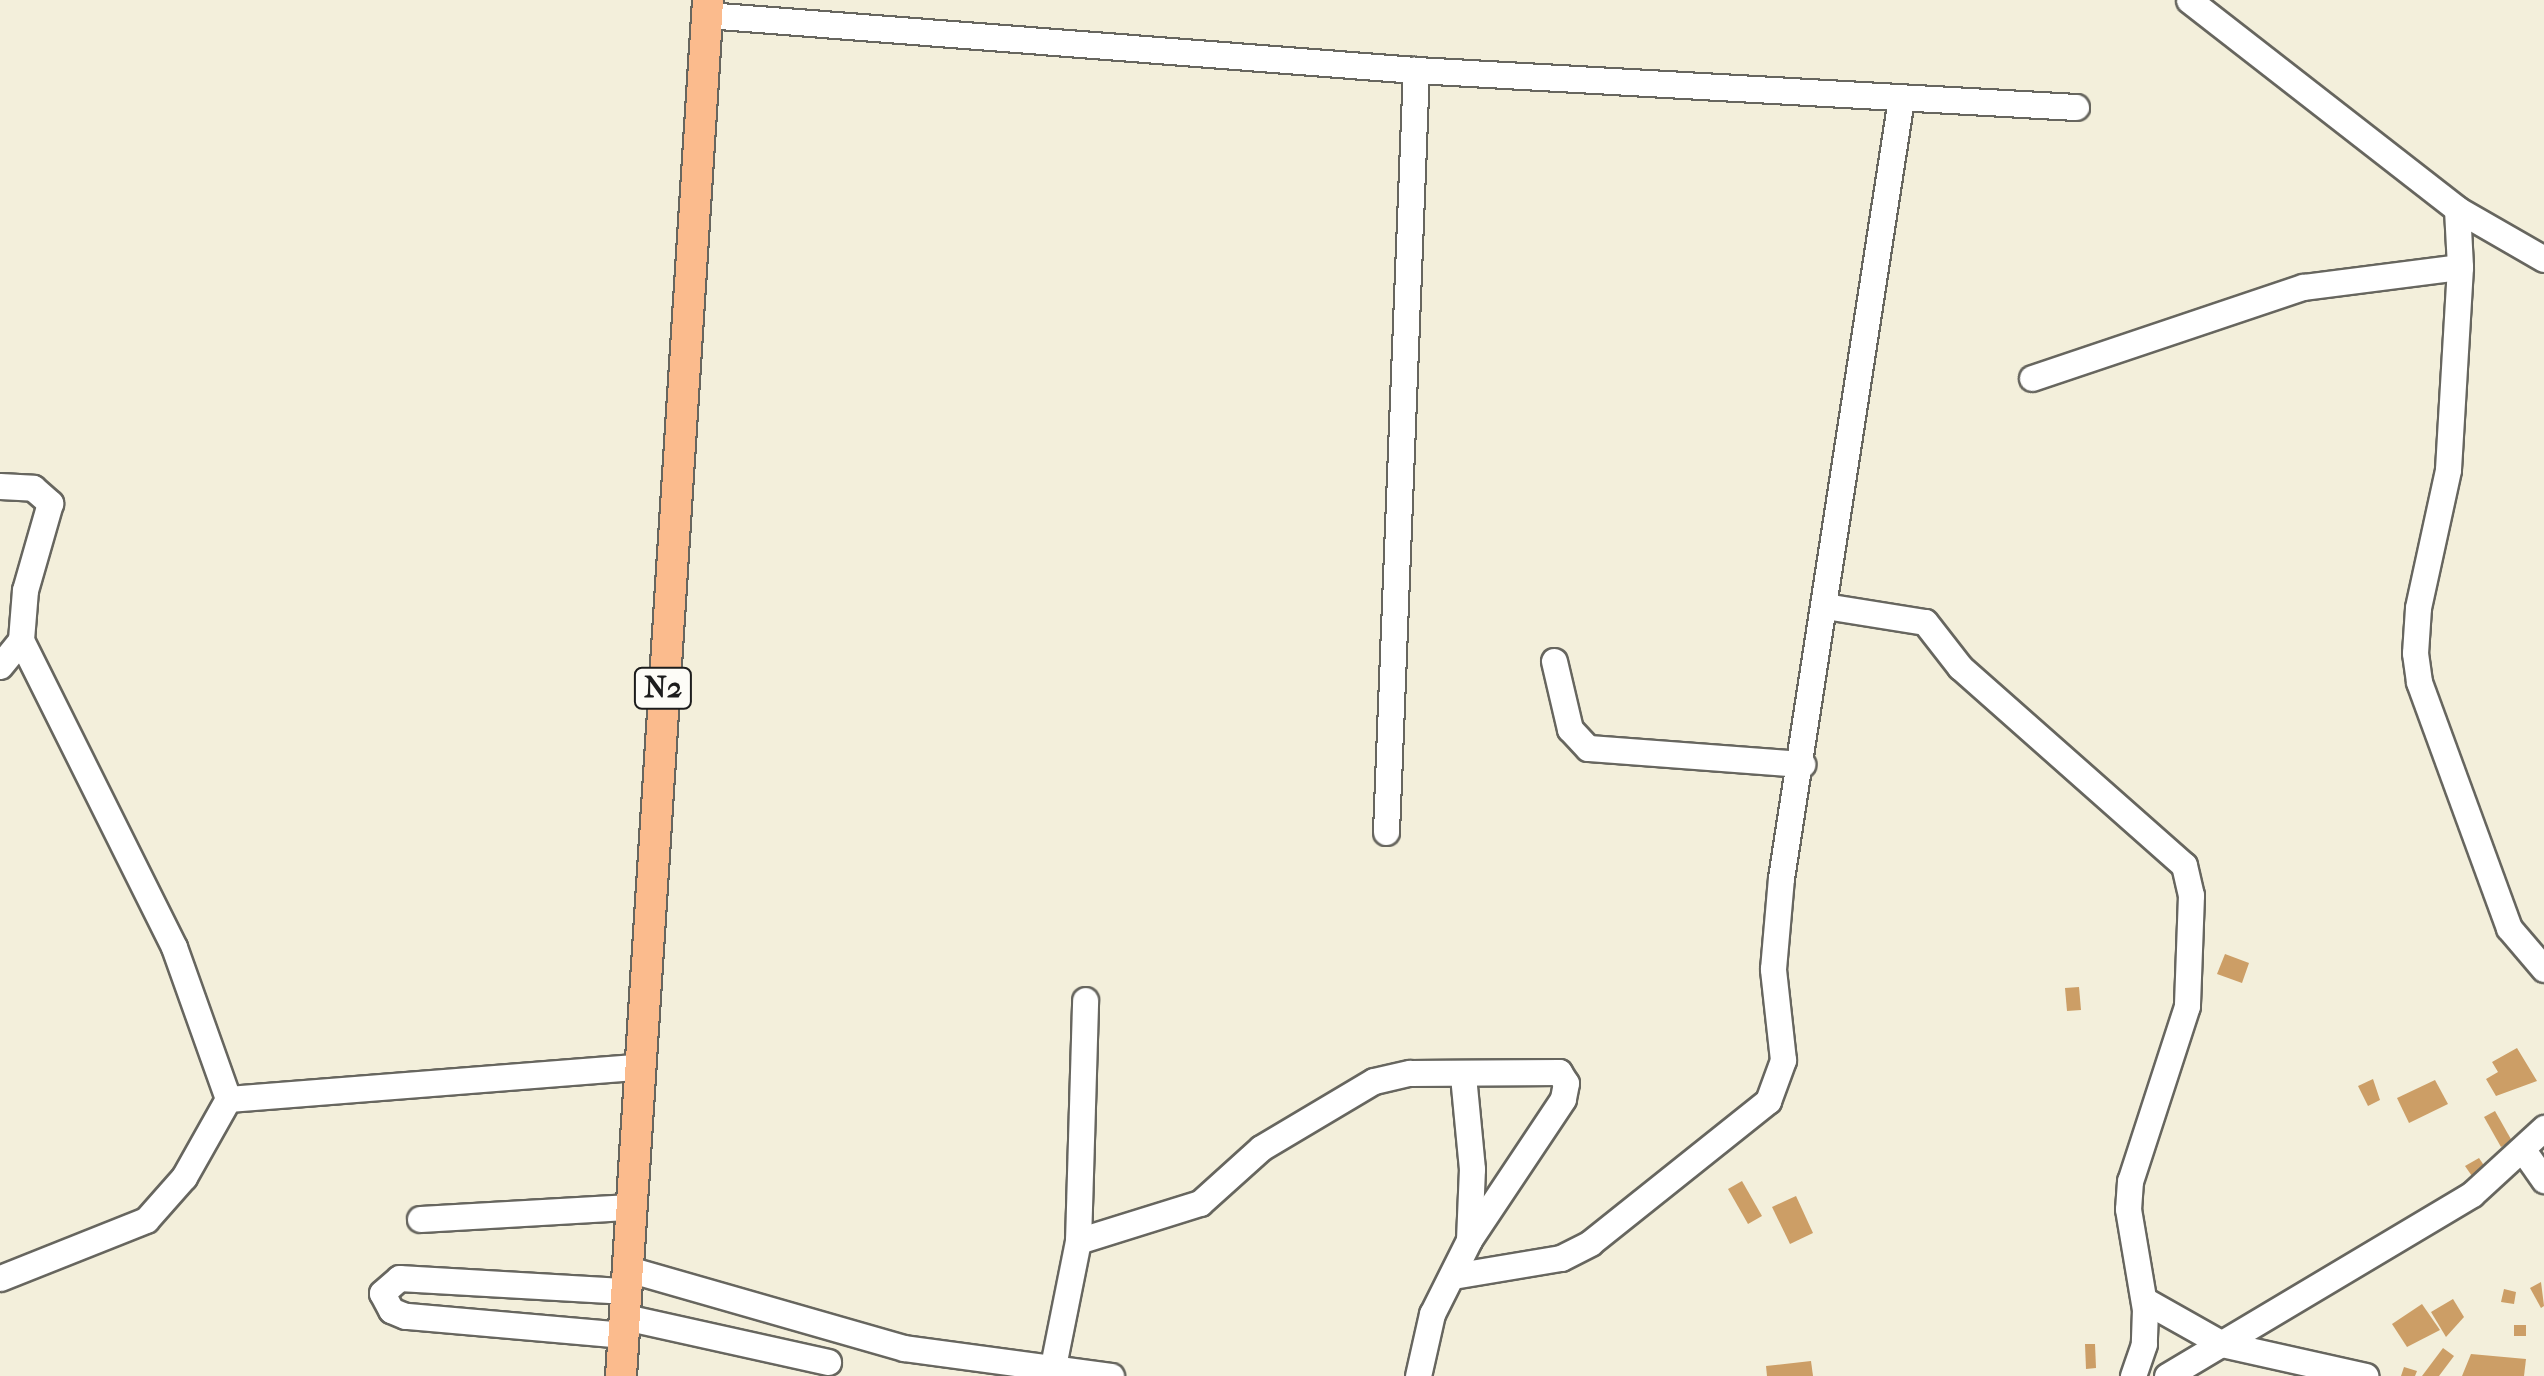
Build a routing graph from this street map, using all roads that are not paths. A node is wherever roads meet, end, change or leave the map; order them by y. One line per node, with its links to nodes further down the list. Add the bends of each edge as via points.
1 (2189, 0): 6 (street)
2 (707, 8): 3 (street); 19 (main road, N2)
3 (1416, 70): 4 (street); 16 (street)
4 (1901, 98): 5 (street); 11 (street)
5 (2076, 107)
6 (2457, 208): 7 (street); 8 (street)
7 (2541, 252)
8 (2460, 266): 9 (street, via 2303,286); 17 (street, via 2448,470 2418,608 2415,653 2419,682 2502,912)
9 (2032, 378)
10 (0, 486): 12 (street, via 33,488 50,503 24,590)
11 (1825, 606): 15 (street); 31 (street, via 1925,622 1960,667 2184,865 2191,895 2187,1006 2130,1181 2128,1209)
12 (21, 640): 14 (street); 21 (street, via 174,948)
13 (1554, 661): 15 (street, via 1570,729 1588,748)
14 (0, 664)
15 (1802, 764): 29 (street, via 1773,969 1783,1060 1768,1101 1590,1243 1561,1258)
16 (1386, 832)
17 (2544, 970)
18 (1085, 1000): 28 (street)
19 (638, 1067): 21 (street); 25 (main road, N2)
20 (1463, 1075): 27 (street, via 1472,1169); 27 (street, via 1550,1070 1566,1084 1563,1099); 28 (street, via 1410,1074 1341,1095 1261,1148 1200,1203)
21 (228, 1099): 30 (street, via 184,1176 146,1220)
22 (2544, 1128): 23 (street)
23 (2523, 1150): 24 (street); 33 (street, via 2472,1194)
24 (2544, 1180)
25 (631, 1206): 26 (street); 32 (main road, N2)
26 (420, 1219)
27 (1469, 1240): 29 (street)
28 (1078, 1241): 35 (street)
29 (1453, 1276): 38 (street, via 1432,1314)
30 (0, 1278)
31 (2144, 1300): 33 (street); 39 (street, via 2144,1344)
32 (626, 1303): 32 (street, via 399,1278 382,1293 391,1310 405,1316); 34 (street); 35 (street); 36 (main road, N2)
33 (2222, 1344): 40 (street); 41 (street)
34 (828, 1362)
35 (1051, 1371): 37 (street)
36 (622, 1376)
37 (1111, 1376)
38 (1418, 1376)
39 (2132, 1376)
40 (2168, 1376)
41 (2364, 1376)

